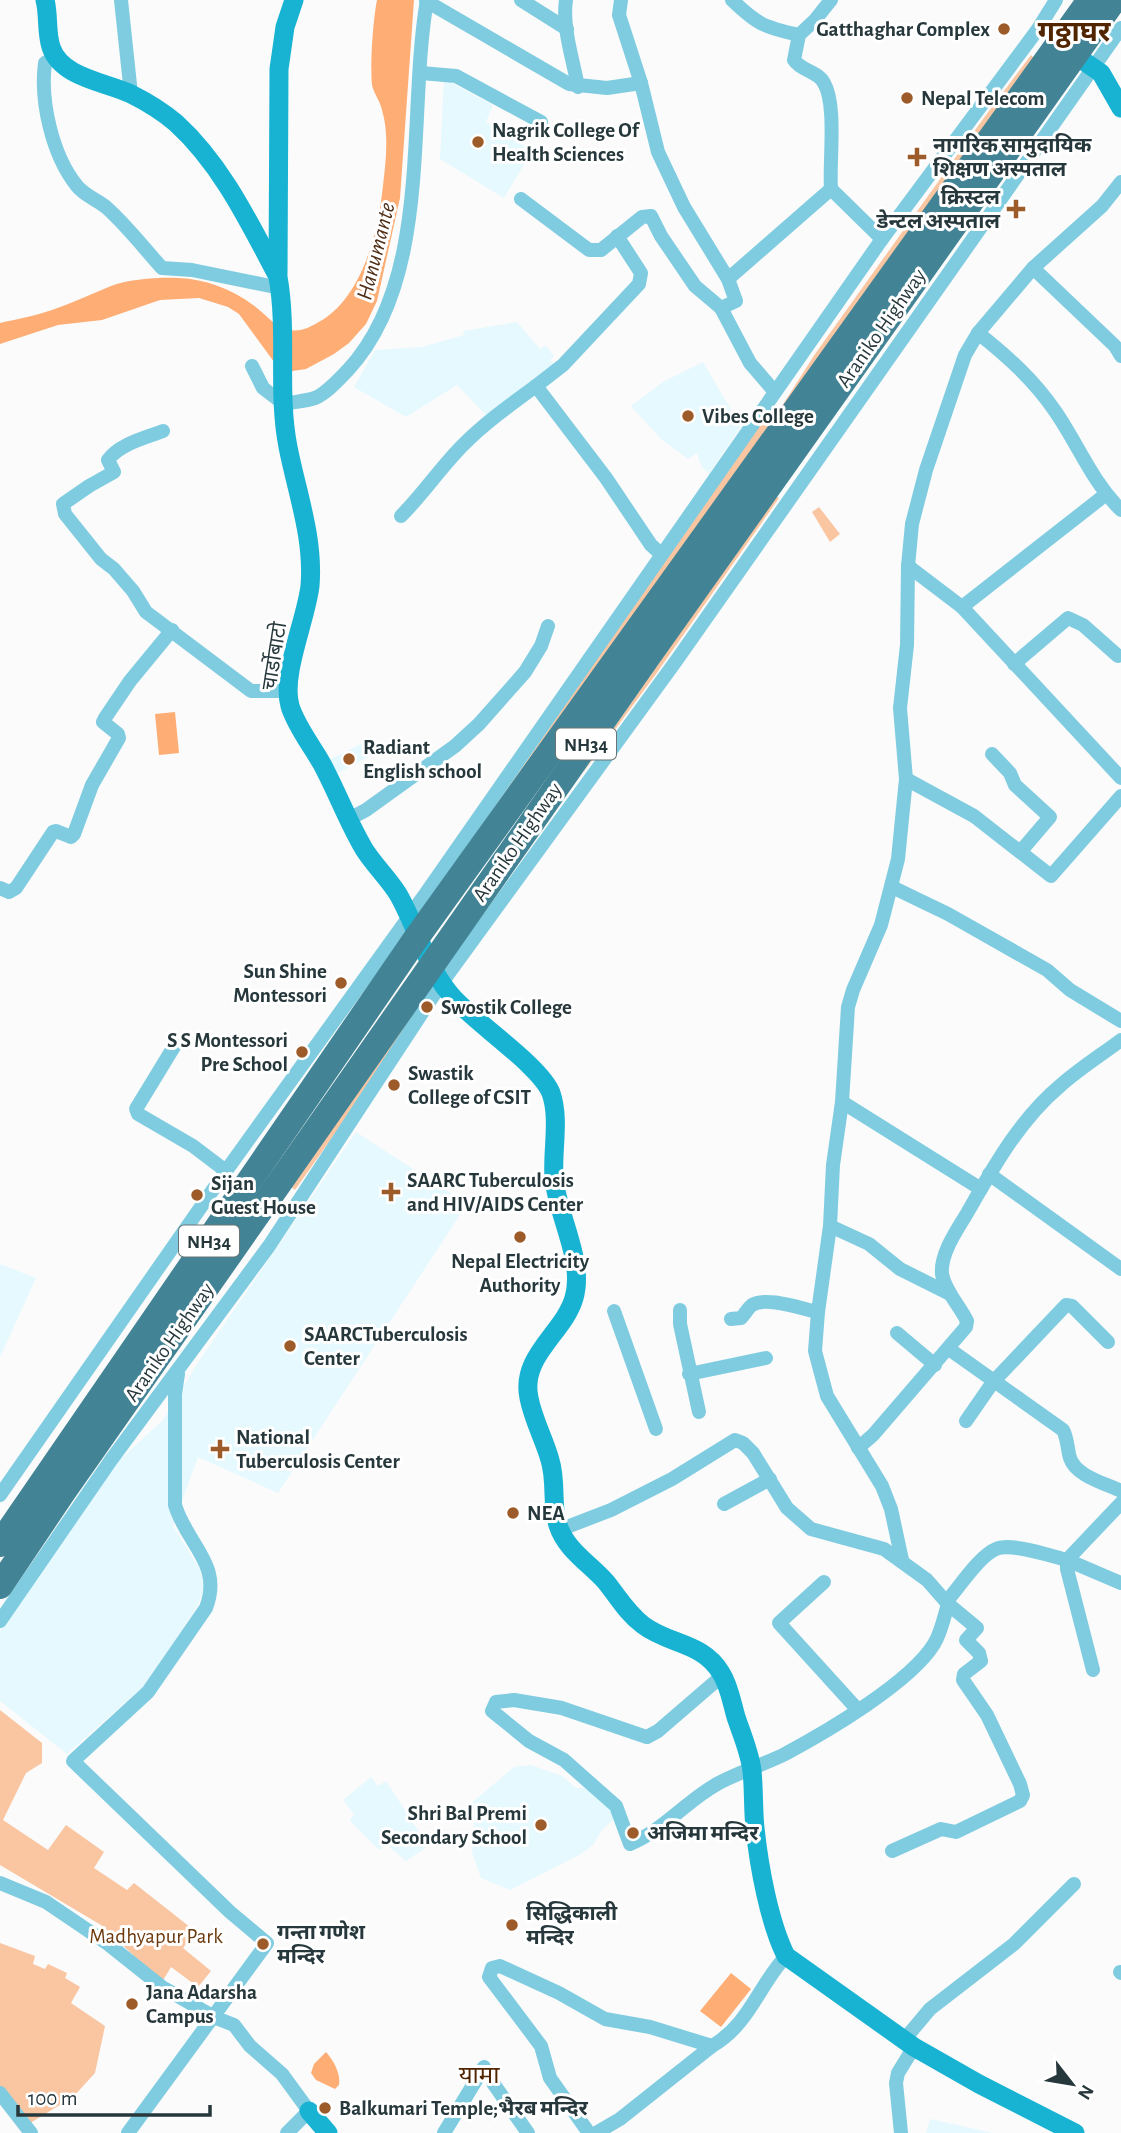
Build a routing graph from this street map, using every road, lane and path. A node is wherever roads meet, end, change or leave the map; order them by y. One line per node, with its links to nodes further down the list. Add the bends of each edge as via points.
1 (45, 0): 17 (main road)
2 (121, 0): 21 (street)
3 (294, 0): 31 (main road, चार्डोबाटो, via 279,69)
4 (521, 0): 14 (street)
5 (566, 0): 14 (street)
6 (621, 0): 19 (street, via 619,15)
7 (732, 0): 15 (street, via 753,21)
8 (831, 0): 15 (street)
9 (1056, 0): 16 (street)
10 (1090, 0): 16 (highway, Araniko Highway / NH34)
11 (1114, 0): 16 (highway, Araniko Highway / NH34)
12 (427, 1): 18 (street); 20 (street)
13 (1121, 28): 16 (street)
14 (567, 29): 20 (street)
15 (799, 35): 25 (street, via 794,60 824,82 828,94)
16 (1066, 49): 22 (main road, via 1106,80); 28 (street); 59 (highway, Araniko Highway / NH34); 60 (highway, Araniko Highway / NH34)
17 (56, 57): 21 (main road, via 73,72); 31 (street, via 45,63 44,96 59,154 78,188 104,205 162,268)
18 (421, 73): 23 (street, via 456,76); 38 (street, via 407,225 388,301 366,348 341,378 317,397)
19 (641, 83): 20 (street); 30 (street, via 658,152 684,207)
20 (578, 87)
21 (131, 94): 31 (main road, via 164,113 193,140 246,216)
22 (1121, 108)
23 (541, 122)
24 (1121, 182): 29 (street, via 1102,206)
25 (831, 189): 28 (street); 30 (street)
26 (521, 199): 27 (street, via 589,250 601,250)
27 (617, 236): 32 (street, via 642,217 651,216 695,286); 36 (street, via 641,273 639,284 564,365)
28 (883, 239): 37 (street)
29 (1033, 268): 33 (street); 34 (street)
30 (728, 279): 32 (street, via 736,301)
31 (279, 283): 38 (main road, चार्डोबाटो)
32 (721, 308): 37 (street, via 750,363)
33 (978, 334): 40 (street, via 1017,364 1054,409); 44 (street, via 965,355 916,505)
34 (1121, 356)
35 (252, 366): 38 (street, via 263,388)
36 (536, 386): 42 (street, via 460,448); 43 (street)
37 (775, 392): 43 (street)
38 (284, 400): 50 (main road, चार्डोबाटो, via 288,447 310,545 310,587)
39 (163, 431): 47 (street, via 111,455 108,460 114,472 63,504 79,533 133,591 146,612)
40 (1105, 495): 41 (street); 45 (street)
41 (1121, 510)
42 (401, 516)
43 (661, 554): 59 (street)
44 (908, 566): 45 (street); 53 (street, via 900,708)
45 (962, 607): 49 (street)
46 (548, 626): 55 (street, via 525,672 455,747)
47 (172, 630): 50 (street, via 251,691); 58 (street, via 104,718 105,726 119,738 92,785 74,834 53,832 16,888 9,892)
48 (1118, 656): 49 (street, via 1083,625 1068,618)
49 (1014, 664): 52 (street)
50 (288, 691): 55 (main road, चार्डोबाटो, via 291,709)
51 (992, 754): 56 (street, via 1015,785 1050,817)
52 (1118, 769)
53 (906, 779): 56 (street, via 974,816); 57 (street)
54 (1121, 796): 56 (street, via 1051,876)
55 (349, 819): 59 (main road, चार्डोबाटो, via 397,893)
56 (1021, 851)
57 (892, 887): 61 (street, via 1047,970); 64 (street, via 848,1007)
58 (0, 888)
59 (413, 927): 60 (main road, चार्डोबाटो); 65 (street); 93 (highway, Araniko Highway / NH34)
60 (436, 975): 80 (street, via 269,1246); 92 (main road, चार्डोबाटो, via 456,1002 537,1074 552,1098 554,1177 577,1284 570,1309 543,1345 527,1383 552,1464); 98 (highway, Araniko Highway / NH34)
61 (1121, 1021)
62 (1121, 1040): 66 (street, via 1059,1086 1017,1132)
63 (175, 1045): 65 (street, via 136,1109 138,1114)
64 (842, 1102): 67 (street); 68 (street)
65 (226, 1171): 89 (street)
66 (989, 1174): 67 (street); 69 (street)
67 (981, 1189): 70 (street, via 946,1254 942,1275)
68 (830, 1226): 70 (street, via 869,1244 900,1269); 73 (street)
69 (1121, 1269)
70 (950, 1294): 77 (street, via 967,1321)
71 (680, 1310): 81 (street)
72 (614, 1311): 85 (street)
73 (818, 1312): 74 (street, via 777,1302 758,1303 749,1306 741,1318); 86 (street, via 816,1351 827,1396)
74 (731, 1319)
75 (897, 1333): 79 (street)
76 (1108, 1342): 82 (street, via 1066,1305)
77 (949, 1349): 79 (street); 82 (street)
78 (766, 1358): 81 (street)
79 (935, 1365): 86 (street)
80 (179, 1370): 100 (street); 109 (street, via 174,1394 175,1505 180,1522 207,1564 211,1595 153,1686 73,1761 267,1943)
81 (689, 1374): 83 (street)
82 (993, 1382): 84 (street); 88 (street, via 1063,1430 1068,1454 1080,1472)
83 (699, 1412)
84 (966, 1421)
85 (656, 1429)
86 (858, 1448): 94 (street, via 882,1486)
87 (770, 1479): 91 (street); 92 (street, via 753,1453 735,1440 673,1479); 94 (street, via 787,1508 811,1529 884,1549)
88 (1121, 1491)
89 (0, 1495)
90 (1121, 1503): 95 (street)
91 (724, 1504)
92 (559, 1530): 102 (main road, via 568,1546 641,1624 669,1640 696,1647)
93 (0, 1544)
94 (902, 1560): 99 (street)
95 (1067, 1560): 97 (street); 99 (street, via 1009,1547 995,1549); 101 (street)
96 (824, 1582): 103 (street, via 779,1623)
97 (1121, 1583)
98 (0, 1586)
99 (947, 1603): 103 (street, via 935,1644 888,1690); 105 (street, via 977,1628 966,1640 981,1661 963,1680 988,1715 1023,1796 956,1832 941,1829)
100 (0, 1621)
101 (1093, 1670)
102 (723, 1675): 104 (main road); 104 (street, via 647,1737 562,1708 514,1700 496,1702 492,1710 529,1741 564,1760 615,1806 630,1844 657,1830 691,1800)
103 (858, 1710): 104 (street, via 783,1755)
104 (752, 1767): 108 (main road, via 760,1863)
105 (892, 1850)
106 (0, 1883): 109 (street, via 54,1907 162,1987)
107 (1074, 1884): 110 (street, via 1014,1944 930,2009)
108 (786, 1956): 110 (main road); 111 (street, via 746,2016)
109 (213, 2016): 115 (street, via 234,2025 282,2074); 117 (street)
110 (909, 2043): 124 (street, via 896,2083); 125 (main road)
111 (712, 2046): 122 (street, via 605,2019 500,1966 492,1968 489,1977 541,2046 550,2078); 123 (street)
112 (484, 2067): 120 (street)
113 (493, 2083): 121 (street)
114 (0, 2094): 116 (street)
115 (309, 2111): 118 (street); 119 (main road)
116 (31, 2133)
117 (128, 2133)
118 (288, 2133)
119 (328, 2133)
120 (444, 2133)
121 (528, 2133)
122 (589, 2133)
123 (596, 2133)
124 (901, 2133)
125 (1076, 2133)

